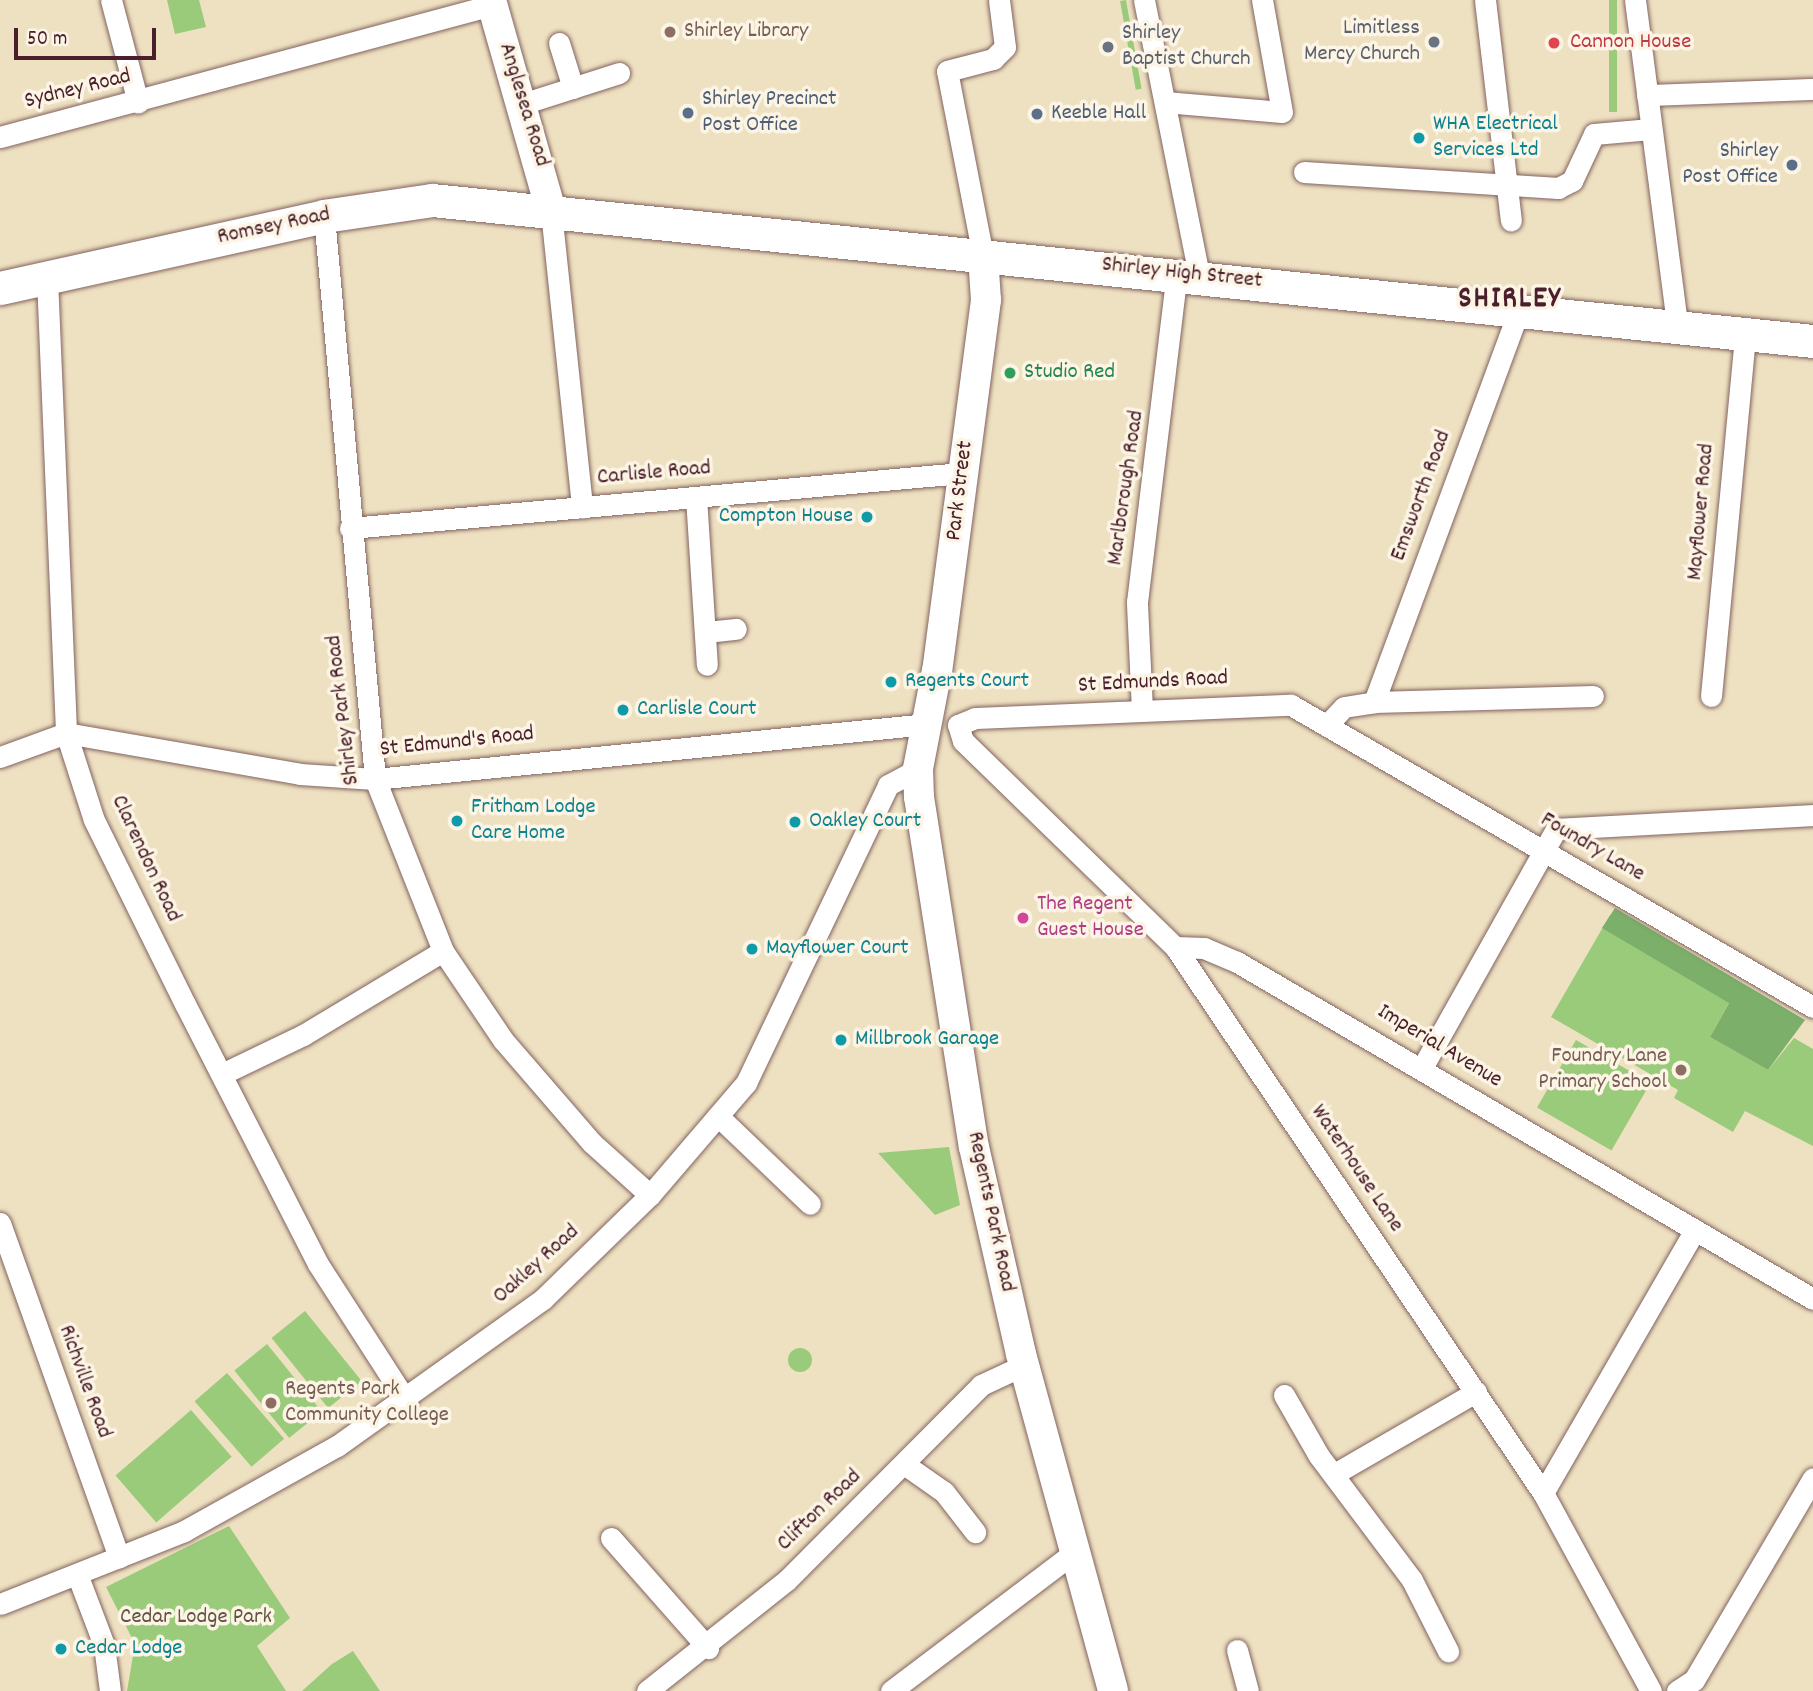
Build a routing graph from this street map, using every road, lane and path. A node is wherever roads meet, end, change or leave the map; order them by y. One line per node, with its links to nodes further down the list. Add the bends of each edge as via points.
1 (111, 0): 13 (street)
2 (999, 0): 23 (street, via 1004,47 993,59 947,71)
3 (1144, 0): 14 (street, Marlborough Road)
4 (1262, 0): 14 (street, via 1282,112)
5 (1485, 0): 19 (street)
6 (1635, 0): 12 (street)
7 (491, 3): 13 (street, Sydney Road); 15 (street, Anglesea Road)
8 (559, 43): 10 (street)
9 (620, 73): 10 (street)
10 (573, 88): 15 (street)
11 (1813, 89): 12 (street)
12 (1647, 95): 16 (street)
13 (138, 102): 17 (street, Sydney Road)
14 (1165, 102): 24 (street, Marlborough Road)
15 (522, 104): 20 (street, Anglesea Road)
16 (1651, 129): 19 (street, via 1594,134 1566,187); 28 (street)
17 (0, 137)
18 (1304, 172): 19 (street)
19 (1507, 186): 22 (street)
20 (551, 211): 21 (main road, Romsey Road, via 432,200); 23 (main road, Shirley High Street); 33 (street)
21 (324, 216): 25 (main road, Romsey Road); 34 (street, Shirley Park Road)
22 (1511, 220)
23 (983, 256): 24 (main road, Shirley High Street); 31 (street, Park Street, via 986,300)
24 (1188, 275): 27 (main road, Shirley High Street); 41 (street, Marlborough Road, via 1137,602)
25 (47, 278): 26 (main road, Romsey Road); 45 (street, Clarendon Road)
26 (0, 288)
27 (1520, 308): 28 (main road, Shirley High Street); 40 (street, Emsworth Road)
28 (1677, 325): 29 (main road, Shirley High Street)
29 (1745, 333): 30 (main road, Shirley High Street); 39 (street, Mayflower Road)
30 (1813, 341)
31 (962, 473): 32 (street, Carlisle Road); 42 (street, Park Street)
32 (696, 497): 33 (street, Carlisle Road); 36 (street)
33 (582, 507): 34 (street, Carlisle Road)
34 (350, 528): 48 (street, Shirley Park Road)
35 (736, 629): 36 (street)
36 (706, 632): 37 (street)
37 (708, 665)
38 (1593, 696): 40 (street)
39 (1711, 696)
40 (1374, 702): 44 (street, via 1345,707)
41 (1142, 710): 43 (street, St Edmunds Road, via 975,718); 44 (street, St Edmunds Road, via 1291,705)
42 (927, 724): 47 (street, Regents Park Road); 48 (street, St Edmund's Road)
43 (958, 725): 51 (street, Waterhouse Lane, via 963,741)
44 (1337, 729): 50 (street, Foundry Lane)
45 (65, 733): 46 (street); 48 (street, St Edmund's Road, via 300,774); 55 (street, Clarendon Road, via 94,820)
46 (0, 757)
47 (918, 769): 56 (street, Oakley Road, via 888,785 763,1056); 62 (street, Regents Park Road, via 965,1096)
48 (375, 779): 52 (street, Shirley Park Road)
49 (1813, 815): 50 (street, via 1568,824)
50 (1542, 850): 53 (street, Foundry Lane); 54 (street)
51 (1175, 947): 54 (street, Imperial Avenue, via 1204,948 1237,962); 63 (street, Waterhouse Lane)
52 (443, 951): 55 (street, via 303,1035); 57 (street, Shirley Park Road, via 503,1040 592,1143)
53 (1813, 1007)
54 (1422, 1068): 60 (street, Imperial Avenue)
55 (222, 1074): 65 (street, Clarendon Road, via 318,1264)
56 (718, 1116): 57 (street, Oakley Road); 58 (street)
57 (650, 1195): 65 (street, Oakley Road, via 543,1299)
58 (810, 1204)
59 (0, 1223): 73 (street, Richville Road)
60 (1695, 1230): 61 (street, Imperial Avenue); 69 (street)
61 (1813, 1299)
62 (1024, 1364): 66 (street, Clifton Road, via 981,1385); 72 (street, Regents Park Road)
63 (1476, 1392): 67 (street); 69 (street, Waterhouse Lane)
64 (1284, 1395): 67 (street)
65 (407, 1402): 73 (street, Oakley Road, via 184,1531)
66 (904, 1464): 70 (street, via 944,1492); 76 (street, Clifton Road)
67 (1336, 1473): 78 (street, via 1412,1580)
68 (1813, 1478): 85 (street, via 1694,1680)
69 (1543, 1493): 84 (street, Waterhouse Lane)
70 (975, 1532)
71 (611, 1538): 76 (street)
72 (1076, 1551): 81 (street); 82 (street, Regents Park Road)
73 (119, 1557): 74 (street, Oakley Road)
74 (77, 1574): 75 (street, Oakley Road); 79 (street, via 104,1645)
75 (0, 1604)
76 (708, 1648): 80 (street, Clifton Road)
77 (1237, 1650): 83 (street)
78 (1448, 1651)
79 (110, 1691)
80 (647, 1691)
81 (891, 1691)
82 (1113, 1691)
83 (1248, 1691)
84 (1651, 1691)
85 (1677, 1691)

